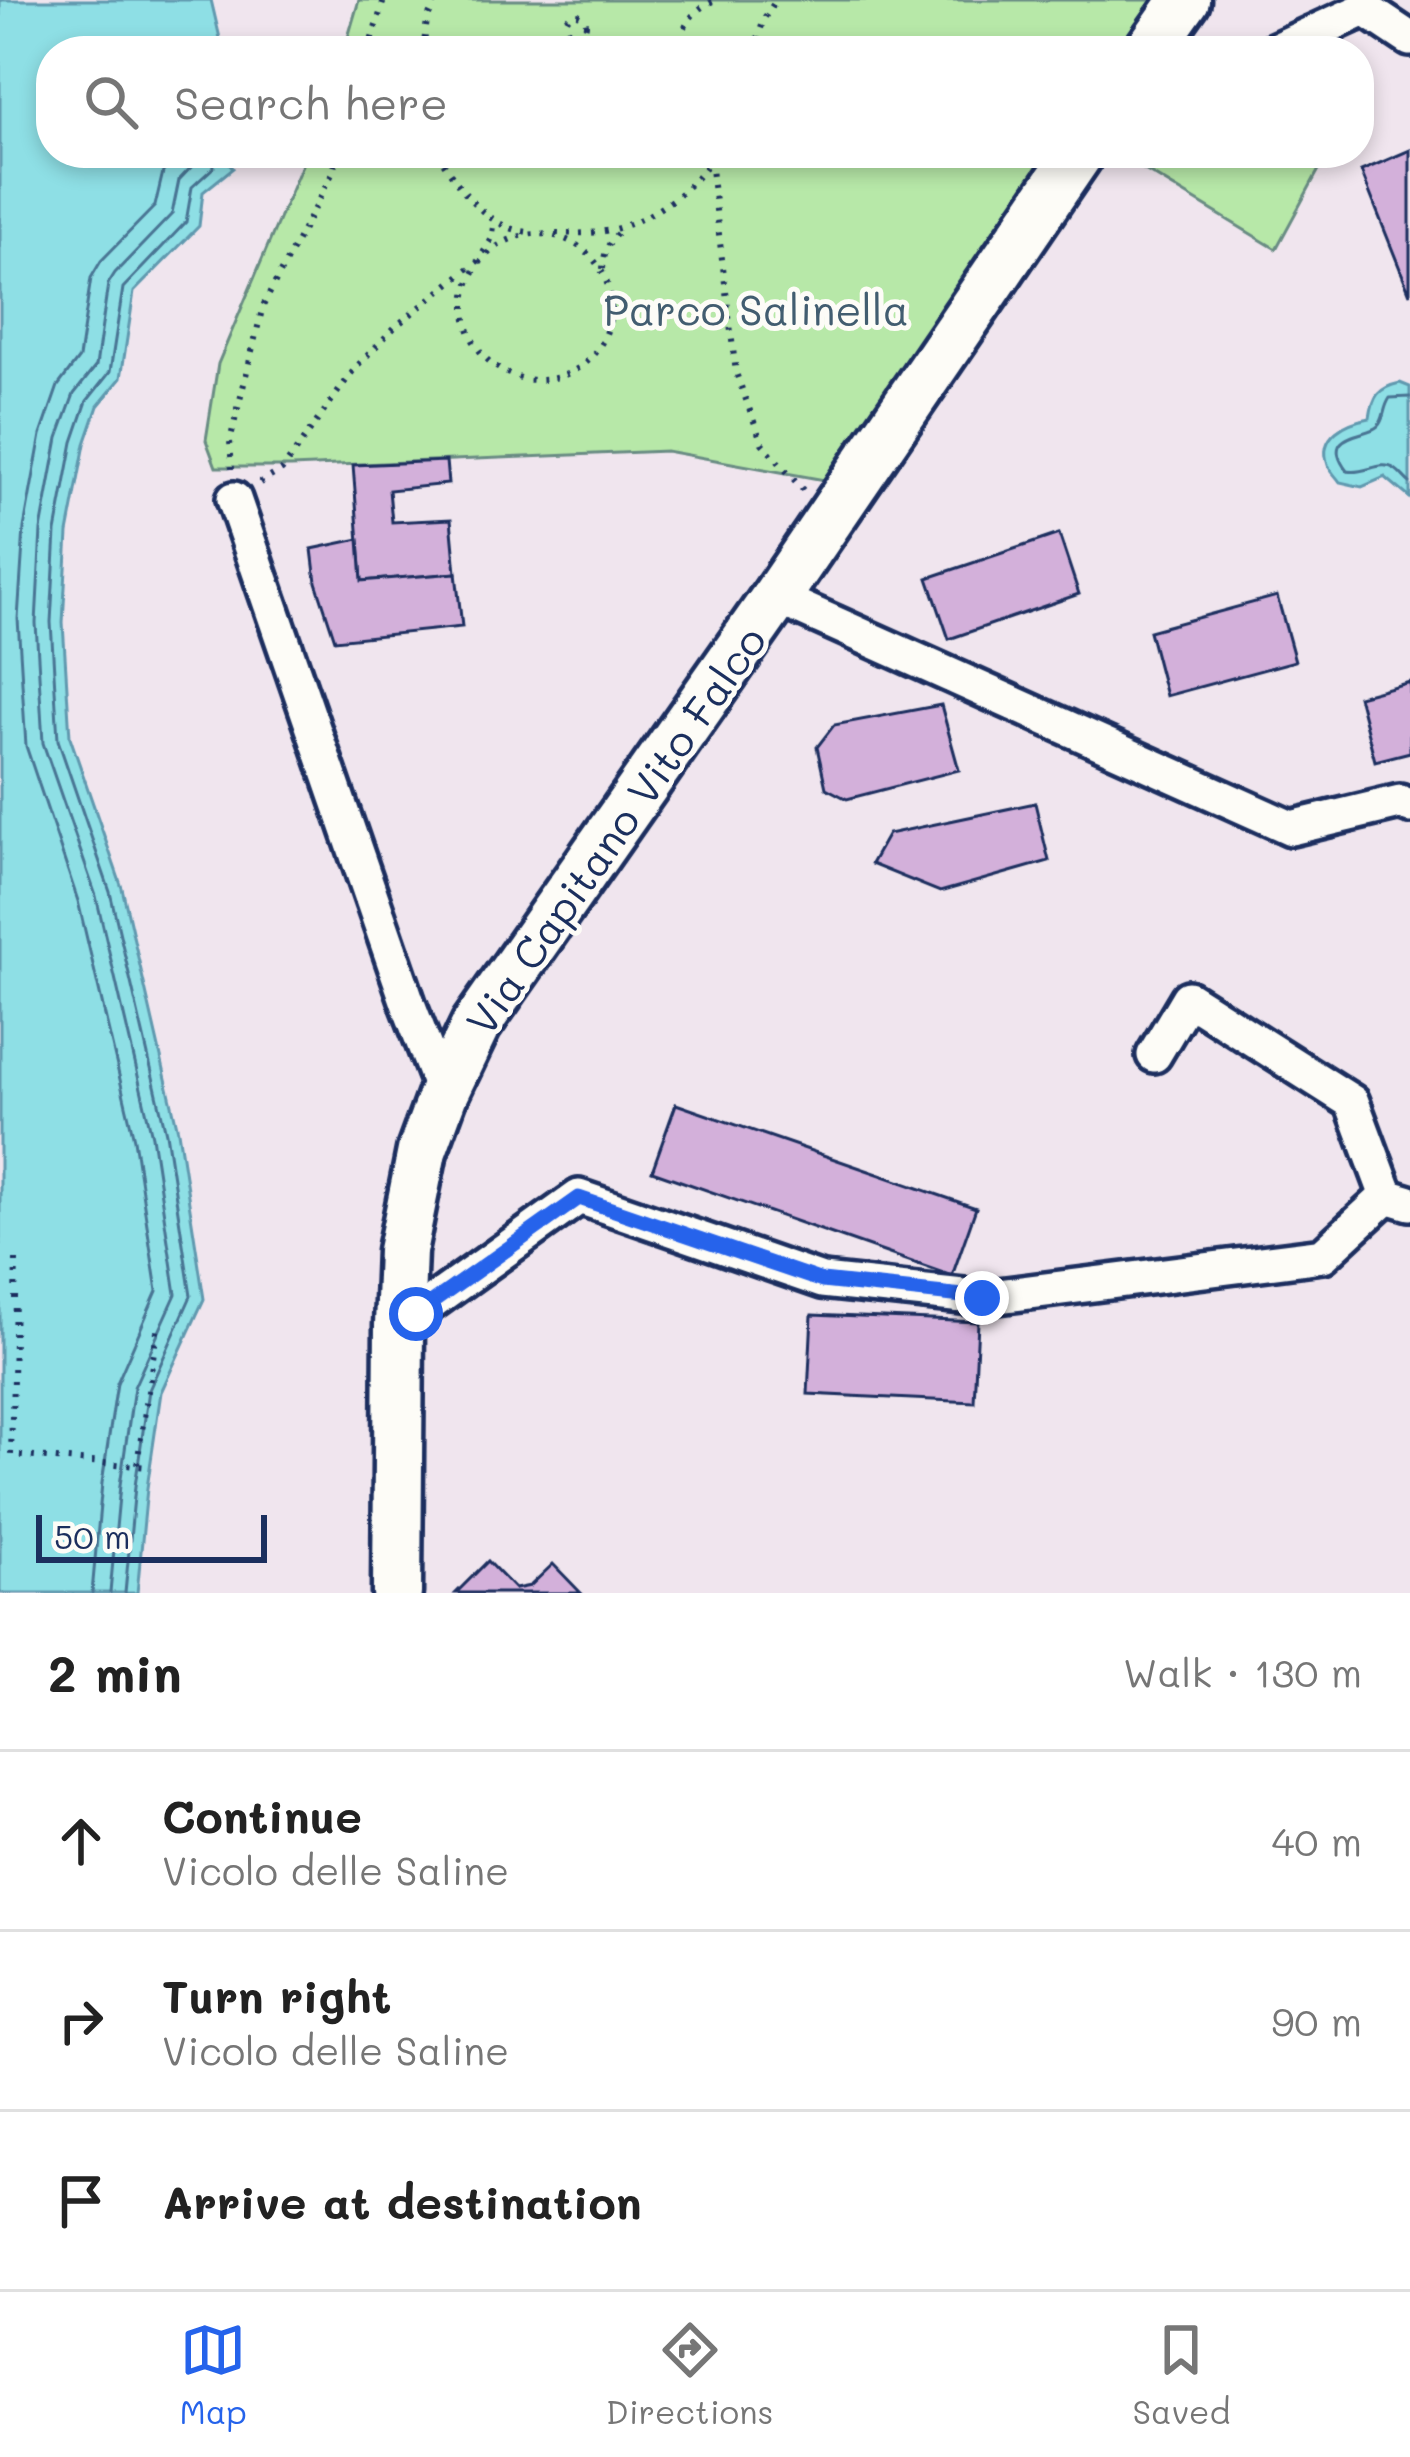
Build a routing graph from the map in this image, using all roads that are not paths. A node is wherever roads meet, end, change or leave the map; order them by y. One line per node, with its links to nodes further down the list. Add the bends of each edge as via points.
1 (1184, 0): 2 (street)
2 (1159, 36)
3 (1305, 36): 4 (street, via 1365,8)
4 (1410, 39)
5 (1069, 168): 7 (street, Via Capitano Vito Falco)
6 (234, 500): 10 (street)
7 (776, 597): 8 (street, via 1291,828); 10 (street, Via Capitano Vito Falco, via 476,1025)
8 (1410, 806)
9 (1154, 1054): 11 (street, via 1188,998 1352,1102)
10 (442, 1094): 12 (street, Via Capitano Vito Falco, via 402,1251)
11 (1399, 1200): 12 (street, via 1323,1255 982,1298 822,1281 579,1198)
12 (399, 1326): 13 (street, Via Capitano Vito Falco)
13 (397, 1593)

